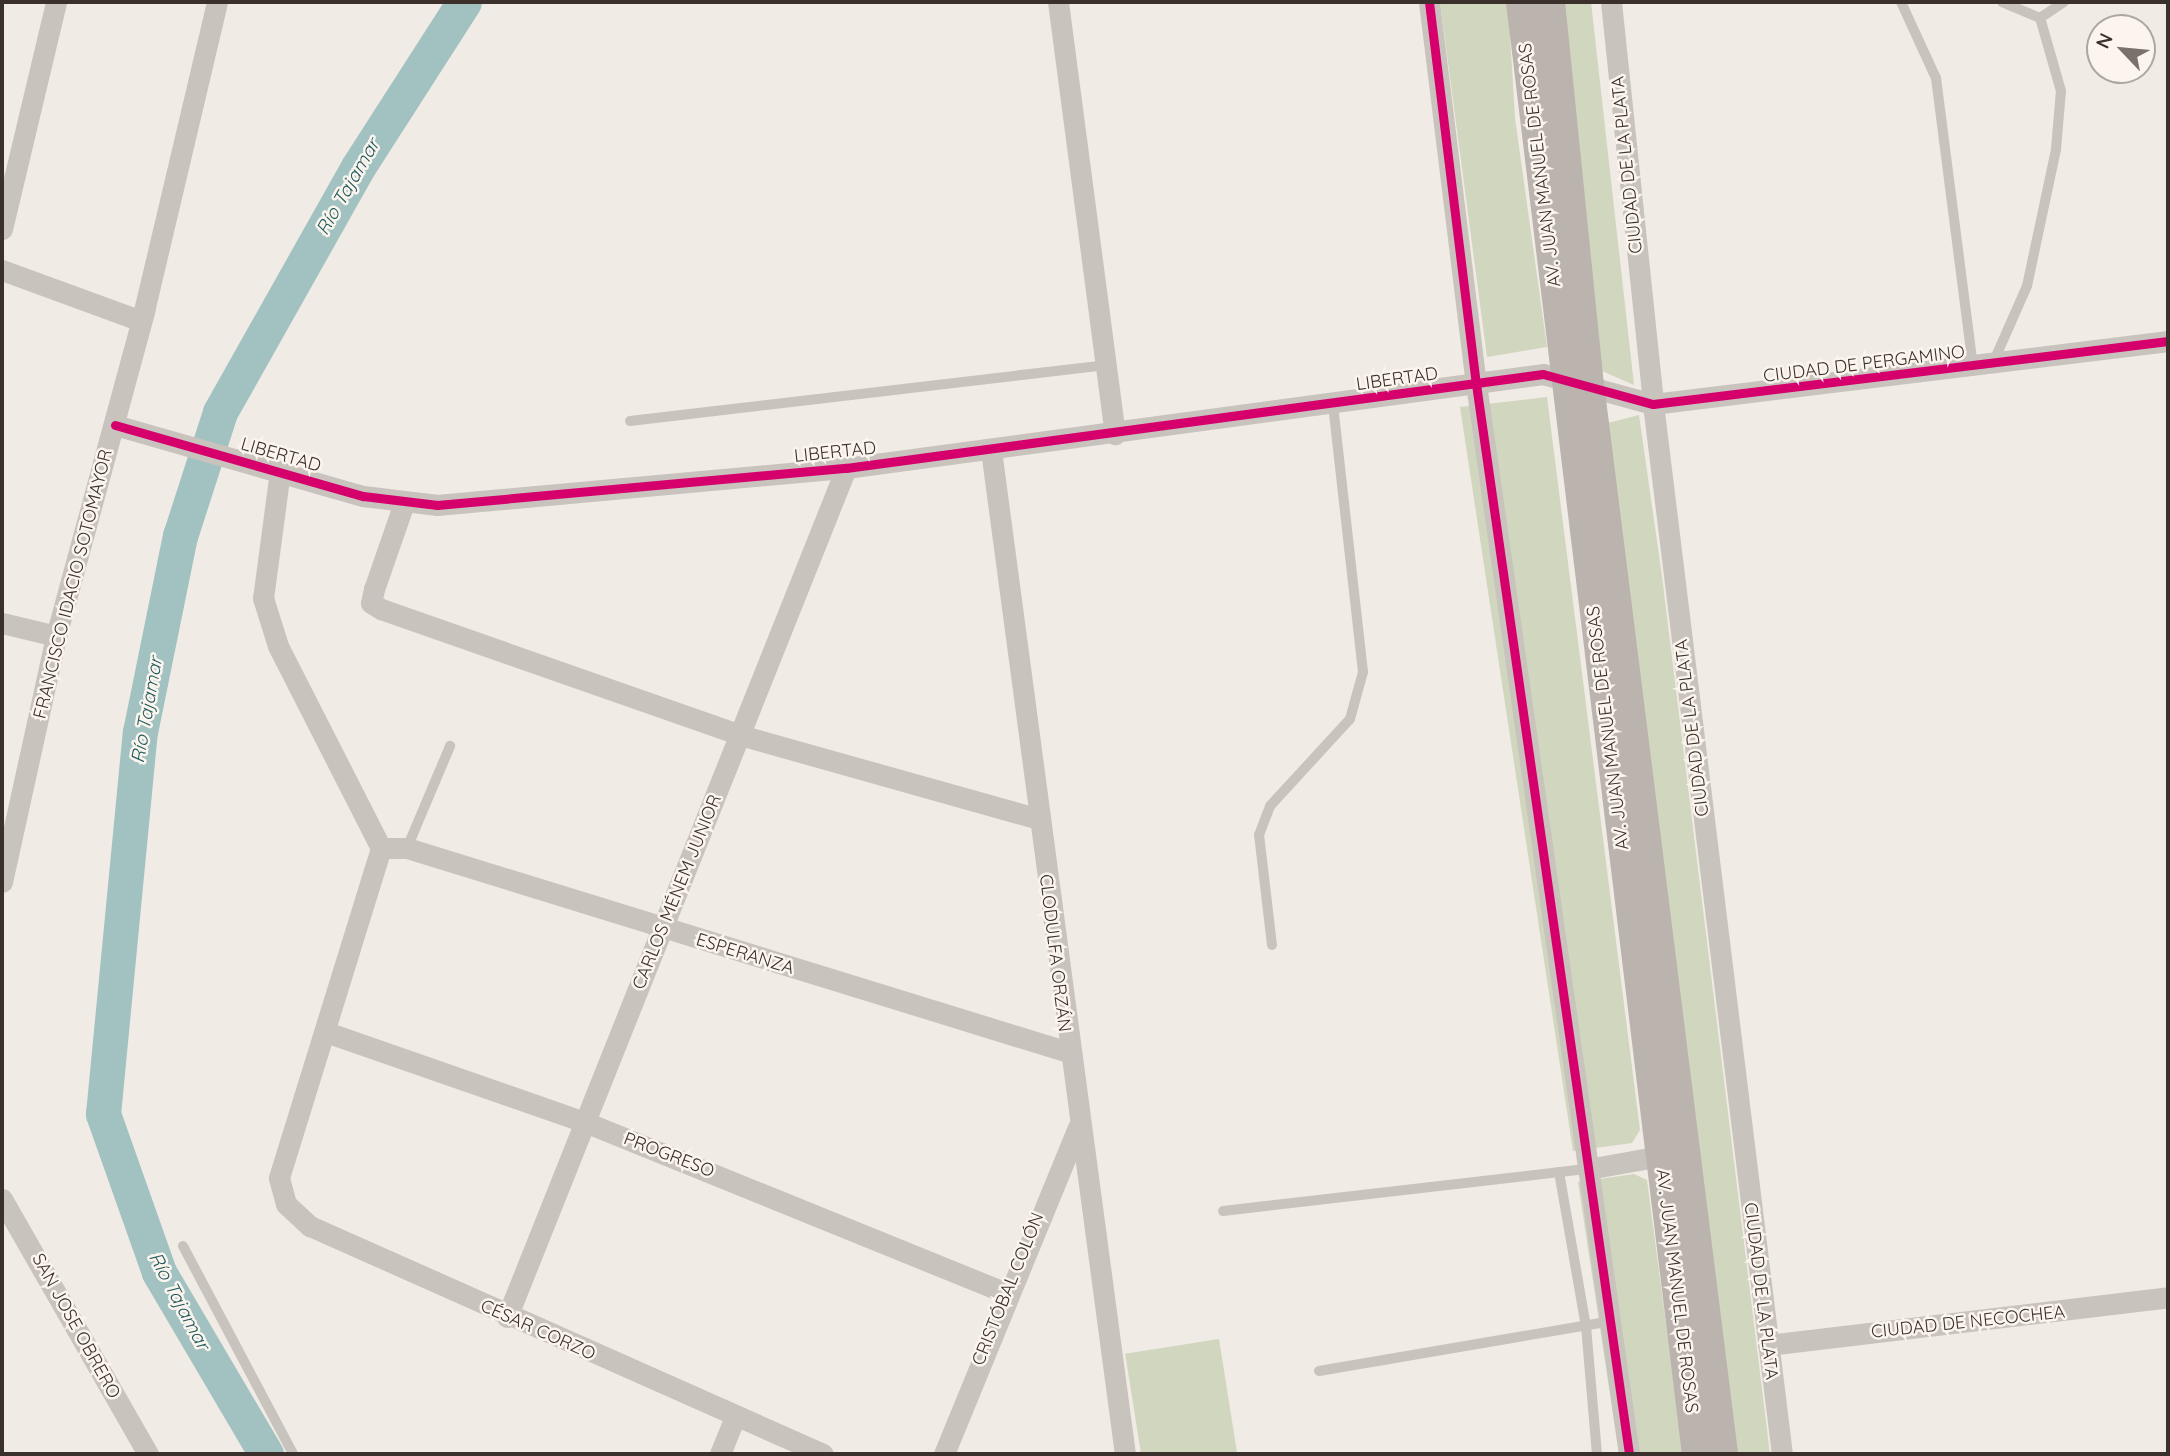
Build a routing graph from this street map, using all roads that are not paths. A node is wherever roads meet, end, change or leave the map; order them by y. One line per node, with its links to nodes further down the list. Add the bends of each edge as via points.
1 (56, 2): 12 (street)
2 (217, 2): 14 (street, FRANCISCO IDACIO SOTOMAYOR)
3 (1058, 2): 16 (street)
4 (1429, 2): 19 (street)
5 (1521, 2): 18 (main road, AV. JUAN MANUEL DE ROSAS)
6 (1550, 2): 18 (main road, AV. JUAN MANUEL DE ROSAS)
7 (1611, 2): 21 (street, CIUDAD DE LA PLATA)
8 (1901, 2): 17 (lane, via 1936,78)
9 (2002, 2): 11 (lane)
10 (2064, 2): 11 (lane)
11 (2040, 18): 17 (lane, via 2061,91 2056,149 2027,286)
12 (2, 229)
13 (2, 270): 14 (street)
14 (141, 321): 23 (street, FRANCISCO IDACIO SOTOMAYOR)
15 (2168, 341): 17 (street, CIUDAD DE PERGAMINO)
16 (1106, 365): 22 (lane); 24 (street)
17 (1982, 366): 21 (street, CIUDAD DE PERGAMINO)
18 (1577, 381): 19 (street, LIBERTAD, via 1543,374); 21 (street, CIUDAD DE PERGAMINO); 43 (main road, AV. JUAN MANUEL DE ROSAS); 66 (main road, AV. JUAN MANUEL DE ROSAS)
19 (1476, 384): 20 (street, LIBERTAD); 44 (street)
20 (1334, 404): 24 (street, LIBERTAD); 38 (lane, via 1363,672 1350,719 1270,806 1259,835)
21 (1653, 404): 54 (street, CIUDAD DE LA PLATA)
22 (630, 421)
23 (115, 425): 27 (street, LIBERTAD); 30 (street, FRANCISCO IDACIO SOTOMAYOR)
24 (1115, 434): 25 (street, LIBERTAD)
25 (991, 450): 26 (street, LIBERTAD); 33 (street, CLODULFA ORZÁN)
26 (846, 468): 28 (street, LIBERTAD, via 437,505); 31 (street, CARLOS MÉNEM JUNIOR)
27 (280, 471): 28 (street, LIBERTAD); 34 (street, via 262,598 278,646)
28 (404, 503): 31 (street, via 371,603)
29 (2, 623): 30 (street)
30 (56, 636): 36 (street, FRANCISCO IDACIO SOTOMAYOR)
31 (740, 735): 33 (street); 37 (street, CARLOS MÉNEM JUNIOR)
32 (450, 746): 35 (lane)
33 (1038, 819): 40 (street, CLODULFA ORZÁN)
34 (381, 848): 35 (street, ESPERANZA); 39 (street)
35 (407, 848): 37 (street, ESPERANZA)
36 (2, 882)
37 (663, 929): 40 (street, ESPERANZA); 41 (street, CARLOS MÉNEM JUNIOR)
38 (1272, 945)
39 (326, 1032): 41 (street, PROGRESO); 51 (street, CÉSAR CORZO, via 279,1178 297,1219)
40 (1068, 1052): 42 (street, CLODULFA ORZÁN)
41 (585, 1122): 49 (street, PROGRESO); 51 (street, CARLOS MÉNEM JUNIOR)
42 (1078, 1127): 49 (street, CRISTÓBAL COLÓN); 62 (street, CLODULFA ORZÁN)
43 (1660, 1156): 44 (street); 65 (main road, AV. JUAN MANUEL DE ROSAS)
44 (1588, 1169): 45 (lane); 52 (street)
45 (1559, 1172): 47 (lane); 53 (lane)
46 (2, 1199): 57 (street, SAN JOSE OBRERO)
47 (1223, 1211)
48 (183, 1246): 58 (lane)
49 (1006, 1293): 61 (street, CRISTÓBAL COLÓN)
50 (2168, 1297): 54 (street, CIUDAD DE NECOCHEA)
51 (507, 1317): 56 (street, CÉSAR CORZO)
52 (1612, 1321): 53 (lane); 64 (street)
53 (1586, 1326): 55 (lane); 63 (lane)
54 (1768, 1345): 67 (street, CIUDAD DE LA PLATA)
55 (1319, 1371)
56 (735, 1417): 59 (street); 60 (street, CÉSAR CORZO)
57 (148, 1454)
58 (293, 1454)
59 (720, 1454)
60 (822, 1454)
61 (944, 1454)
62 (1125, 1454)
63 (1597, 1454)
64 (1629, 1454)
65 (1697, 1454)
66 (1723, 1454)
67 (1782, 1454)

